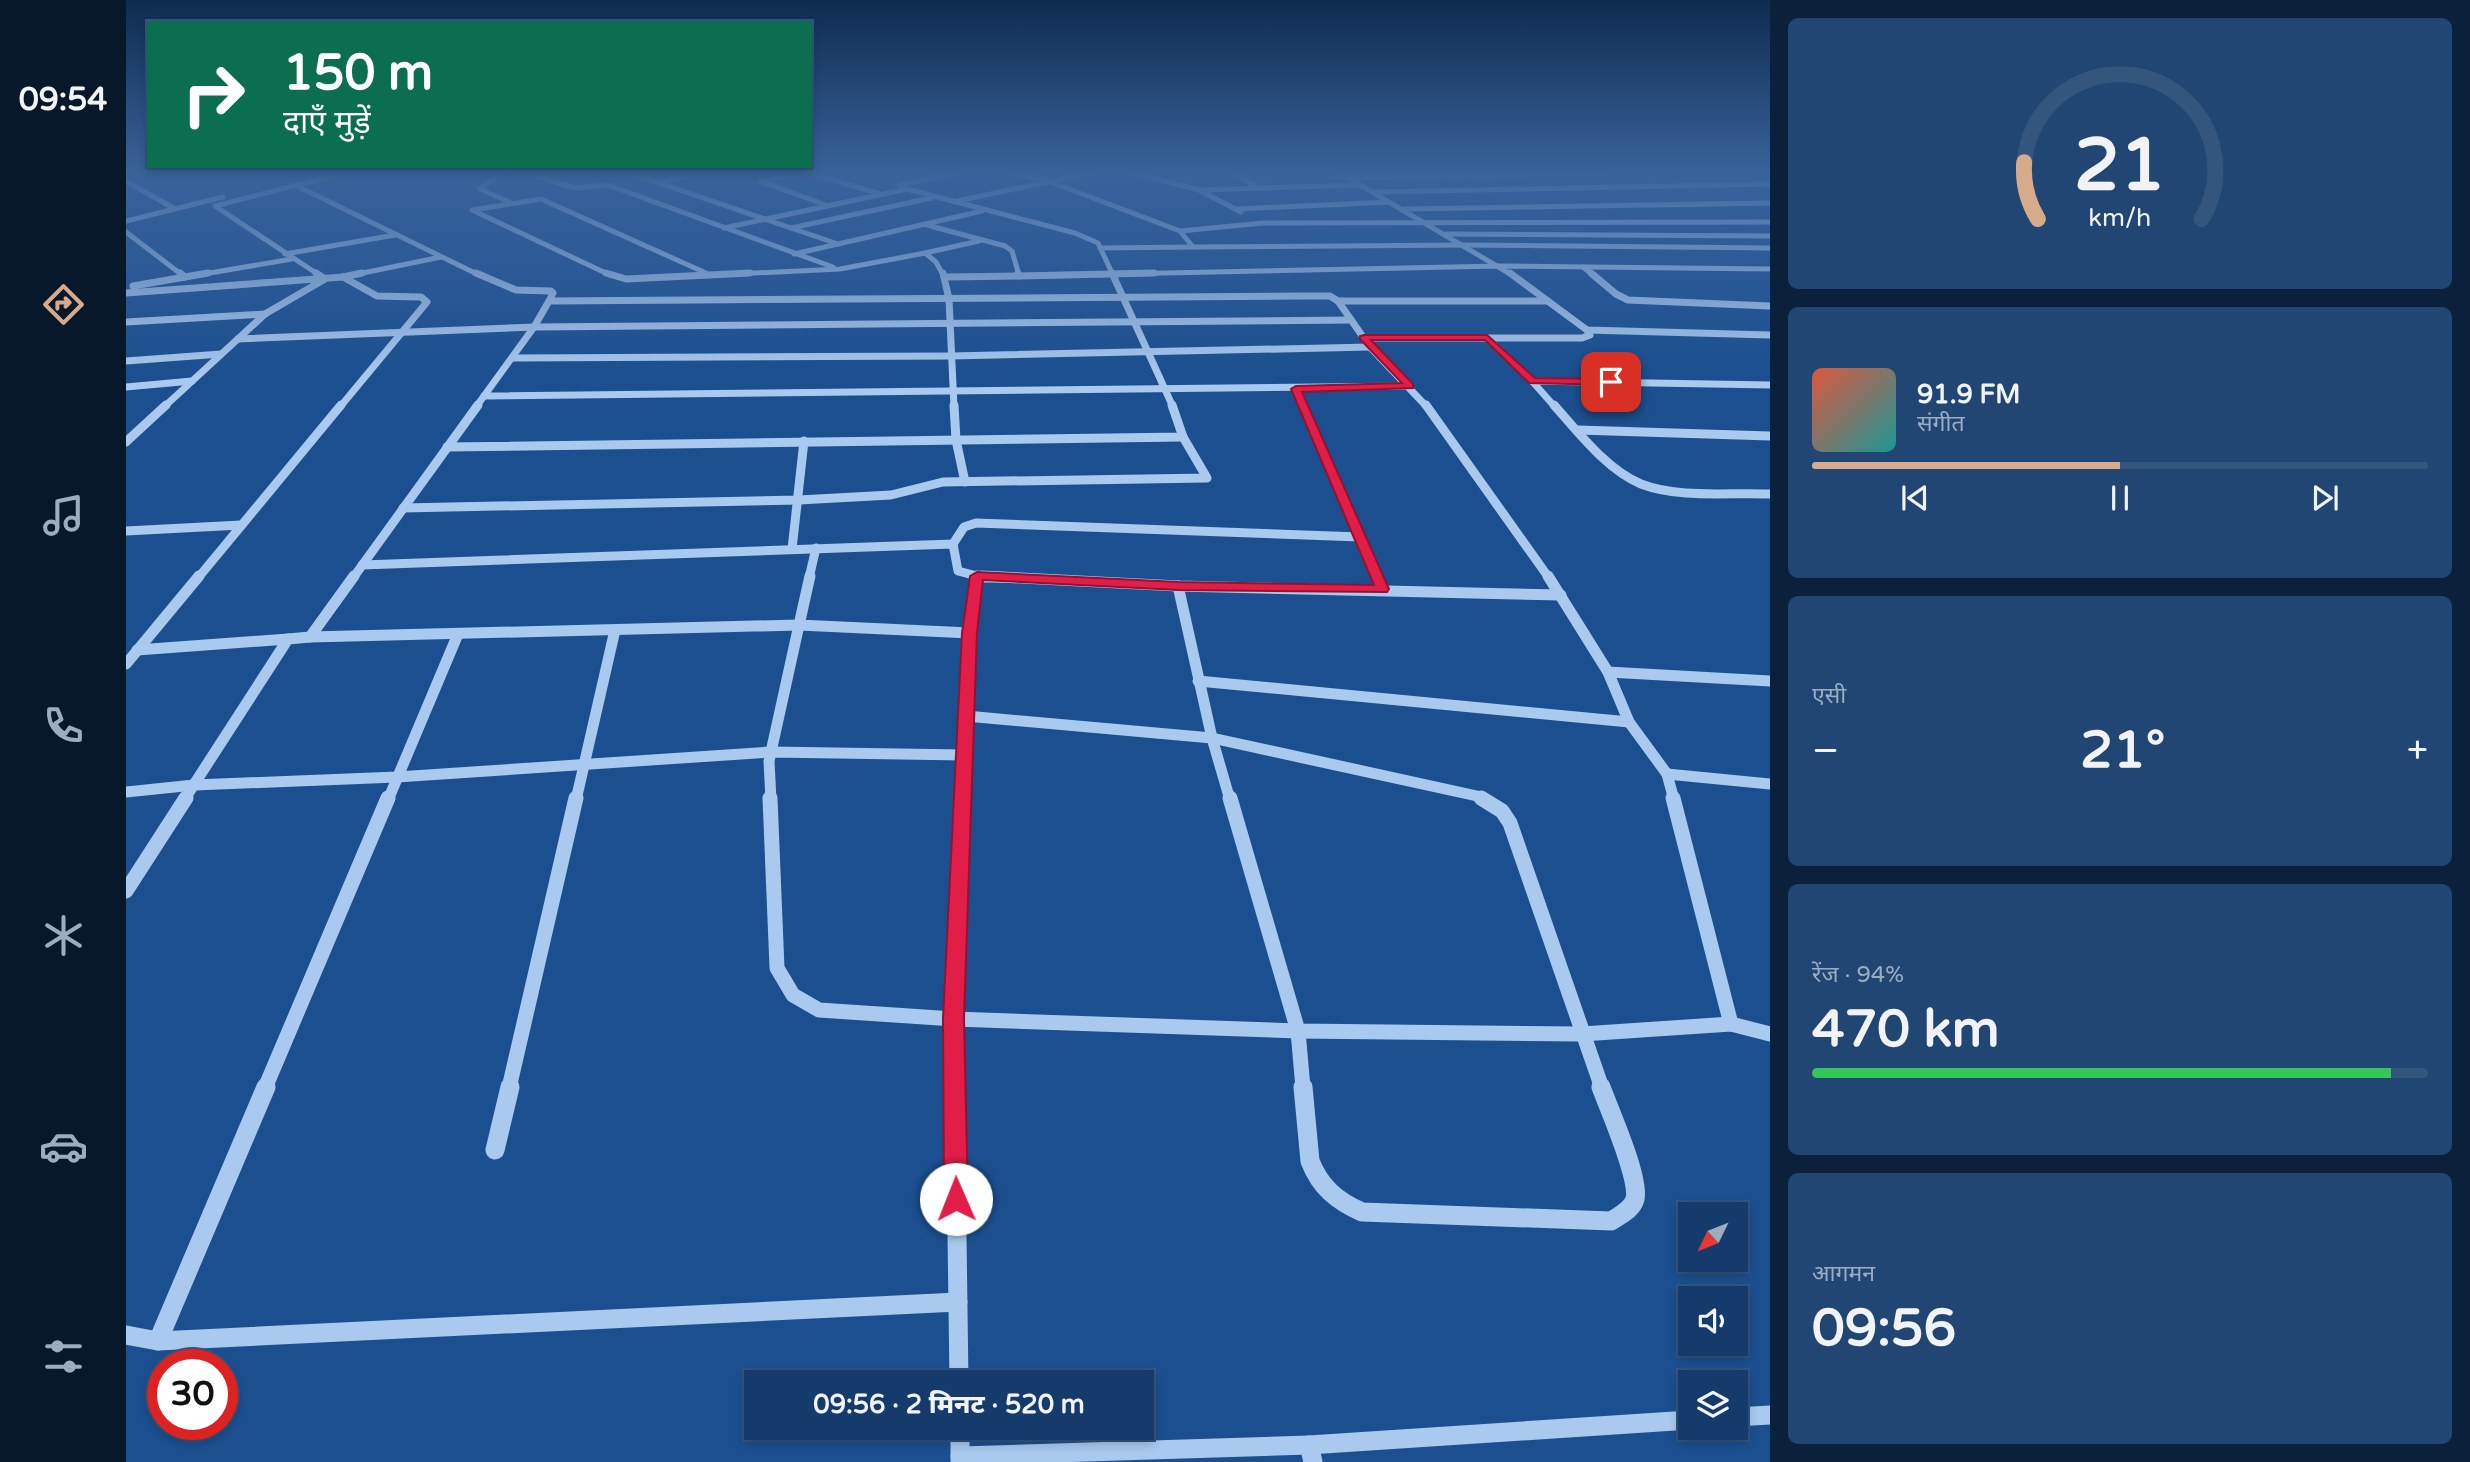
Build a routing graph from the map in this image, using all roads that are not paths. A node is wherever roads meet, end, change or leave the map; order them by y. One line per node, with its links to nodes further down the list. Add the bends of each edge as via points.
1 (140, 241): 32 (street)
2 (266, 241): 21 (street)
3 (360, 241): 21 (street)
4 (409, 241): 23 (street)
5 (538, 241): 29 (street, via 619,278)
6 (634, 241): 29 (street)
7 (760, 241): 22 (street)
8 (830, 241): 15 (street)
9 (850, 241): 15 (street)
10 (978, 241): 20 (street)
11 (987, 241): 31 (street, via 1009,248)
12 (1095, 241): 18 (street)
13 (1188, 241): 17 (street)
14 (1457, 241): 16 (street)
15 (838, 244): 22 (street)
16 (1464, 245): 17 (street); 19 (street); 25 (street)
17 (1193, 247): 18 (street)
18 (1100, 248): 30 (street)
19 (1770, 248)
20 (925, 253): 28 (street); 34 (street, via 937,261)
21 (285, 254): 24 (street)
22 (794, 254): 28 (street)
23 (441, 257): 33 (street); 40 (street, via 502,286 551,291)
24 (292, 259): 32 (street); 35 (street)
25 (1500, 266): 26 (street); 30 (street); 42 (street)
26 (1583, 267): 27 (street); 43 (street, via 1628,300)
27 (1770, 269)
28 (840, 270): 29 (street)
29 (706, 274)
30 (1113, 275): 31 (street); 38 (street)
31 (1019, 276): 34 (street)
32 (185, 277): 36 (street)
33 (343, 277): 35 (street); 51 (street, via 377,296 421,297 427,302)
34 (945, 277): 39 (street)
35 (325, 278): 37 (street); 44 (street)
36 (126, 287)
37 (126, 293)
38 (1123, 297): 39 (street); 41 (street, via 1324,296); 47 (street)
39 (948, 299): 40 (street); 48 (street)
40 (549, 301): 49 (street)
41 (1338, 301): 42 (street); 45 (street)
42 (1548, 301): 50 (street)
43 (1770, 306)
44 (265, 313): 46 (street); 54 (street)
45 (1351, 320): 47 (street); 55 (street)
46 (126, 322)
47 (1135, 323): 48 (street); 56 (street)
48 (949, 324): 49 (street); 58 (street)
49 (534, 327): 51 (street); 59 (street)
50 (1587, 330): 52 (street); 53 (street, via 1590,335 1582,338)
51 (402, 331): 54 (street); 83 (street)
52 (1770, 335)
53 (1487, 338): 55 (street); 61 (street)
54 (237, 339): 57 (street)
55 (1367, 342): 56 (street); 64 (street)
56 (1148, 351): 58 (street); 67 (street)
57 (221, 354): 60 (street); 62 (street)
58 (951, 356): 59 (street); 68 (street)
59 (512, 358): 69 (street)
60 (126, 361)
61 (1532, 380): 63 (street); 70 (street)
62 (192, 382): 65 (street); 71 (street)
63 (1770, 385)
64 (1410, 386): 66 (street); 93 (street)
65 (126, 387)
66 (1296, 389): 67 (street); 85 (street)
67 (1167, 390): 68 (street); 74 (street)
68 (955, 392): 69 (street); 75 (street)
69 (484, 396): 78 (street)
70 (1578, 430): 73 (street); 80 (street, via 1644,485)
71 (136, 433): 72 (street); 76 (street)
72 (126, 434)
73 (1770, 436)
74 (1183, 437): 75 (street); 79 (street, via 1207,478)
75 (956, 440): 77 (street); 79 (street)
76 (126, 442)
77 (804, 442): 78 (street); 81 (street)
78 (447, 447): 82 (street)
79 (965, 482): 81 (street, via 934,483 891,495)
80 (1770, 494)
81 (799, 500): 82 (street); 88 (street)
82 (403, 508): 89 (street)
83 (242, 525): 84 (street); 100 (street)
84 (126, 531)
85 (1360, 537): 86 (street, via 976,523 964,527); 92 (street)
86 (953, 544): 87 (street); 90 (street, via 958,571)
87 (816, 548): 88 (street); 94 (street)
88 (792, 549): 89 (street)
89 (362, 565): 98 (street)
90 (977, 576): 91 (street); 96 (street)
91 (1178, 586): 92 (street); 103 (street)
92 (1382, 589): 93 (street)
93 (1561, 595): 102 (street)
94 (799, 625): 95 (street); 96 (street); 108 (street)
95 (615, 630): 97 (street); 110 (street)
96 (970, 633): 105 (street)
97 (458, 634): 98 (street); 112 (street)
98 (310, 637): 99 (street)
99 (288, 639): 100 (street); 114 (street)
100 (137, 650): 101 (street)
101 (126, 664)
102 (1608, 672): 104 (street); 106 (street)
103 (1198, 681): 106 (street); 107 (street)
104 (1770, 681)
105 (966, 716): 107 (street); 109 (street)
106 (1629, 722): 111 (street)
107 (1212, 738): 119 (street); 120 (street, via 1477,796 1502,811 1510,823)
108 (771, 752): 109 (street); 110 (street); 117 (street, via 777,968 783,985 798,1003 819,1010)
109 (964, 755): 117 (street)
110 (584, 764): 112 (street); 122 (street)
111 (1667, 774): 113 (street); 118 (street)
112 (397, 777): 114 (street); 125 (street)
113 (1770, 784)
114 (194, 785): 115 (street); 116 (street)
115 (126, 792)
116 (126, 891)
117 (954, 1019): 119 (street); 123 (street)
118 (1731, 1024): 120 (street); 121 (street)
119 (1298, 1031): 120 (street); 120 (street, via 1310,1161 1315,1177 1344,1204 1362,1212 1611,1221 1631,1209 1637,1196)
120 (1581, 1034)
121 (1770, 1034)
122 (495, 1150)
123 (958, 1302): 125 (street); 126 (street)
124 (126, 1335): 125 (street)
125 (158, 1341)
126 (959, 1370)
127 (1770, 1415): 128 (street)
128 (1748, 1416)
129 (1678, 1421): 131 (street)
130 (960, 1440): 132 (street)
131 (1311, 1453): 132 (street)
132 (960, 1459)

